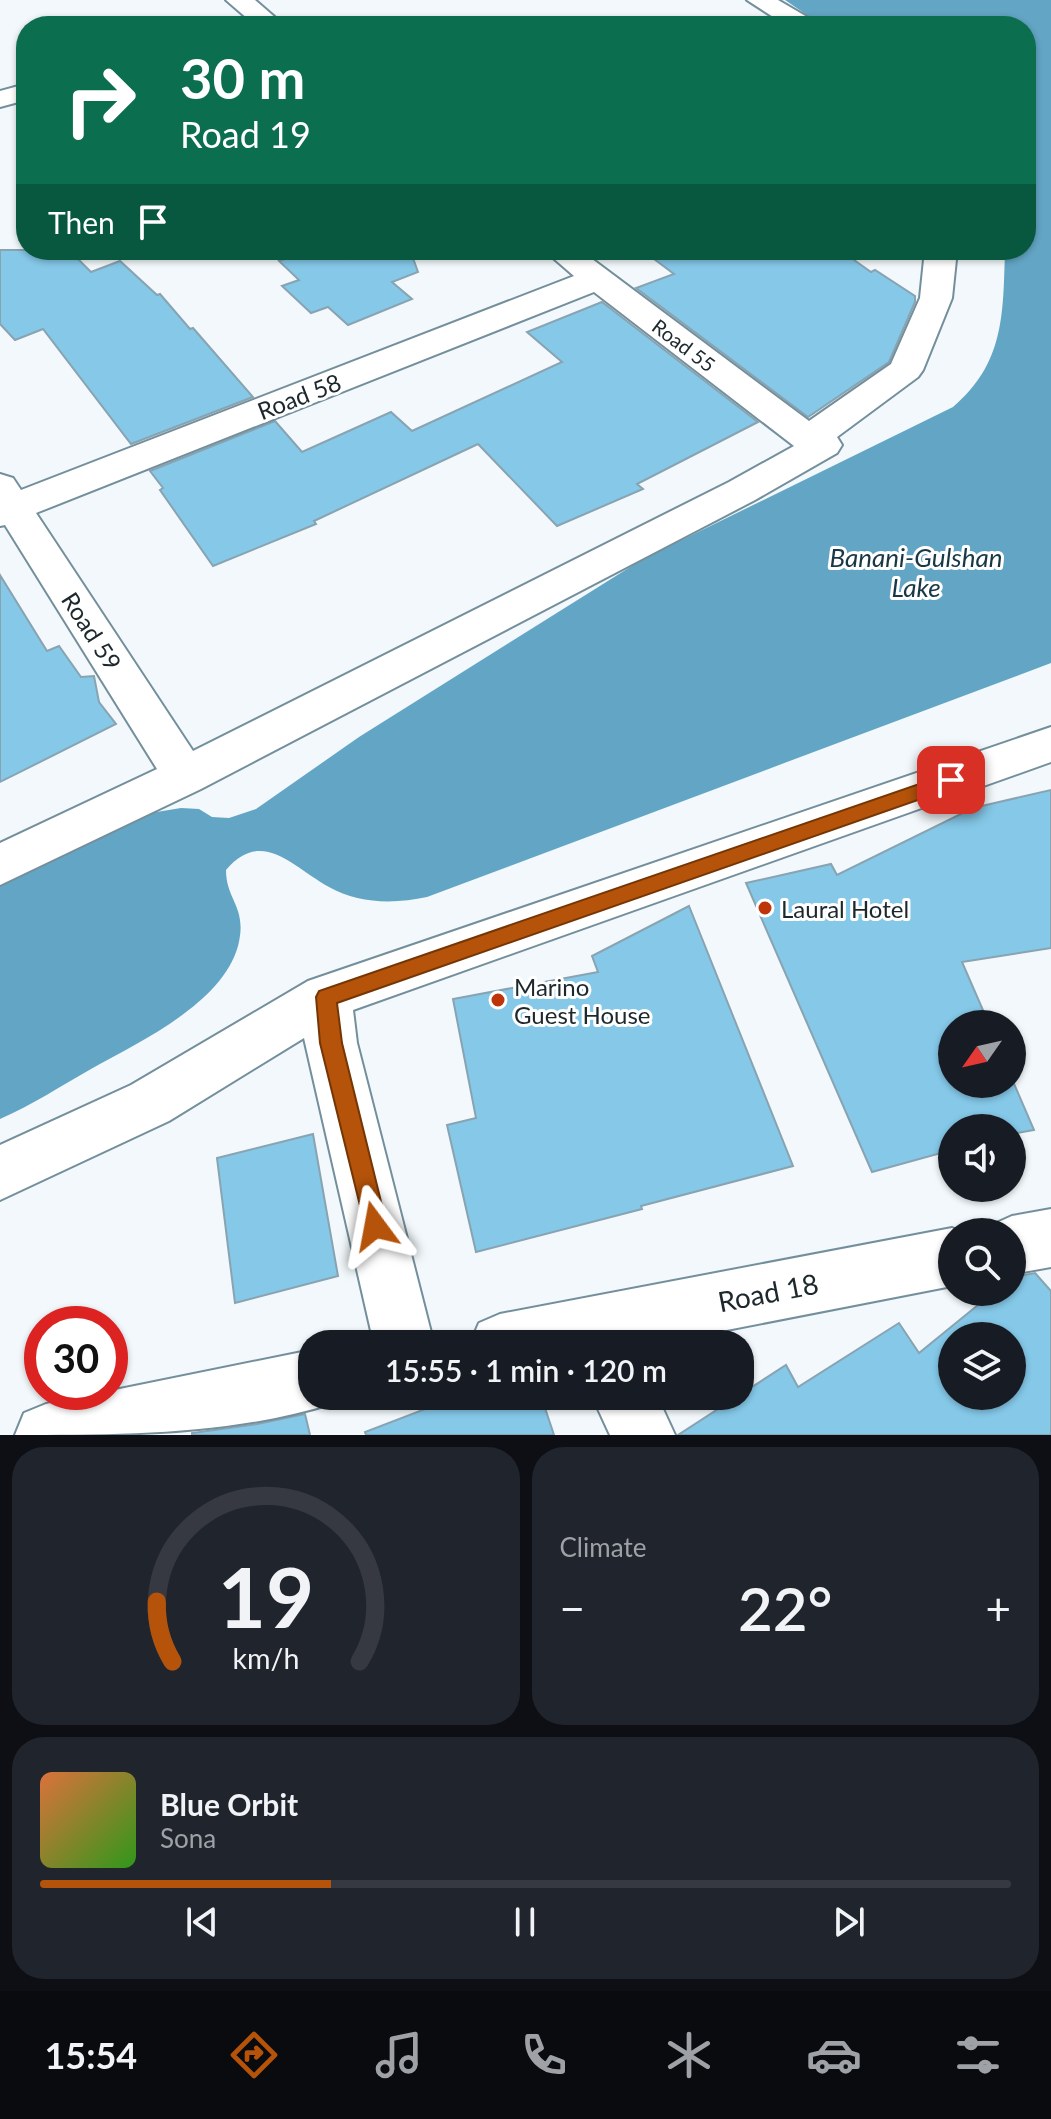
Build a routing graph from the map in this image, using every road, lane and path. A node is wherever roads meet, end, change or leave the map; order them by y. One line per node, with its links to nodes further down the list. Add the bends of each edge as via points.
1 (239, 0): 3 (street)
2 (760, 0): 4 (street)
3 (255, 16)
4 (788, 16)
5 (573, 260): 7 (street, Road 55)
6 (940, 260): 8 (street, via 936,298 906,370)
7 (597, 279): 8 (street, Road 55); 9 (street, Road 58)
8 (816, 442): 11 (street, via 742,491)
9 (4, 502): 11 (street, Road 59)
10 (1051, 744): 13 (street)
11 (185, 776): 12 (street)
12 (0, 865)
13 (326, 997): 14 (street, via 150,1103); 16 (street, via 331,1043)
14 (0, 1173)
15 (938, 1260): 17 (street, Road 18)
16 (401, 1330)
17 (617, 1330)
18 (298, 1384): 20 (street)
19 (631, 1410): 21 (street)
20 (46, 1435)
21 (644, 1435)

